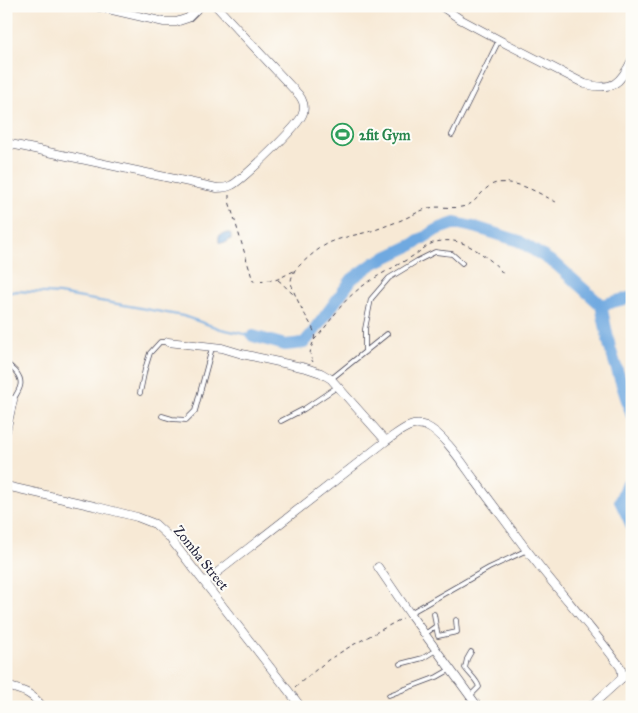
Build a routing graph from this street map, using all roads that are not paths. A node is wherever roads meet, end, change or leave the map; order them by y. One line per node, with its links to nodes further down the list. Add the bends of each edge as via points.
1 (95, 6): 2 (street, via 176,22 188,18)
2 (200, 6)
3 (216, 6): 8 (street, via 300,94 304,108 295,126 237,182 217,188)
4 (441, 6): 5 (street)
5 (499, 40): 6 (street, via 585,84 600,86 618,82); 7 (lane)
6 (632, 60)
7 (452, 135)
8 (6, 143)
9 (462, 264): 13 (lane, via 452,254 435,252 389,278 371,298 365,329)
10 (387, 334): 13 (lane)
11 (168, 342): 12 (street); 17 (lane, via 160,342 150,353)
12 (212, 348): 15 (street, via 306,368); 19 (lane, via 195,411 186,420 162,416)
13 (365, 352): 15 (lane)
14 (6, 364): 18 (lane, via 21,380)
15 (331, 379): 16 (street)
16 (337, 387): 20 (lane); 22 (street)
17 (140, 393)
18 (13, 400): 21 (street)
19 (166, 417)
20 (280, 421)
21 (6, 431)
22 (386, 442): 24 (street, via 414,425 433,430 457,456); 26 (street)
23 (6, 486): 26 (street, Zomba Street, via 149,521 169,537)
24 (527, 550): 27 (lane); 37 (street, via 617,663 622,672)
25 (378, 567): 27 (street)
26 (204, 582): 42 (street, Zomba Street)
27 (410, 614): 31 (street)
28 (434, 614): 30 (lane)
29 (456, 620): 30 (lane, via 457,632 438,636)
30 (436, 626): 31 (lane)
31 (425, 634): 32 (street)
32 (436, 650): 34 (lane, via 423,658); 35 (street)
33 (471, 652): 40 (lane, via 465,668 478,687)
34 (400, 664)
35 (451, 669): 39 (lane); 40 (street)
36 (632, 671): 37 (street)
37 (621, 679): 44 (street)
38 (6, 686): 41 (street, via 28,692)
39 (389, 695)
40 (470, 696): 43 (street)
41 (43, 707)
42 (301, 707)
43 (478, 707)
44 (590, 707)

